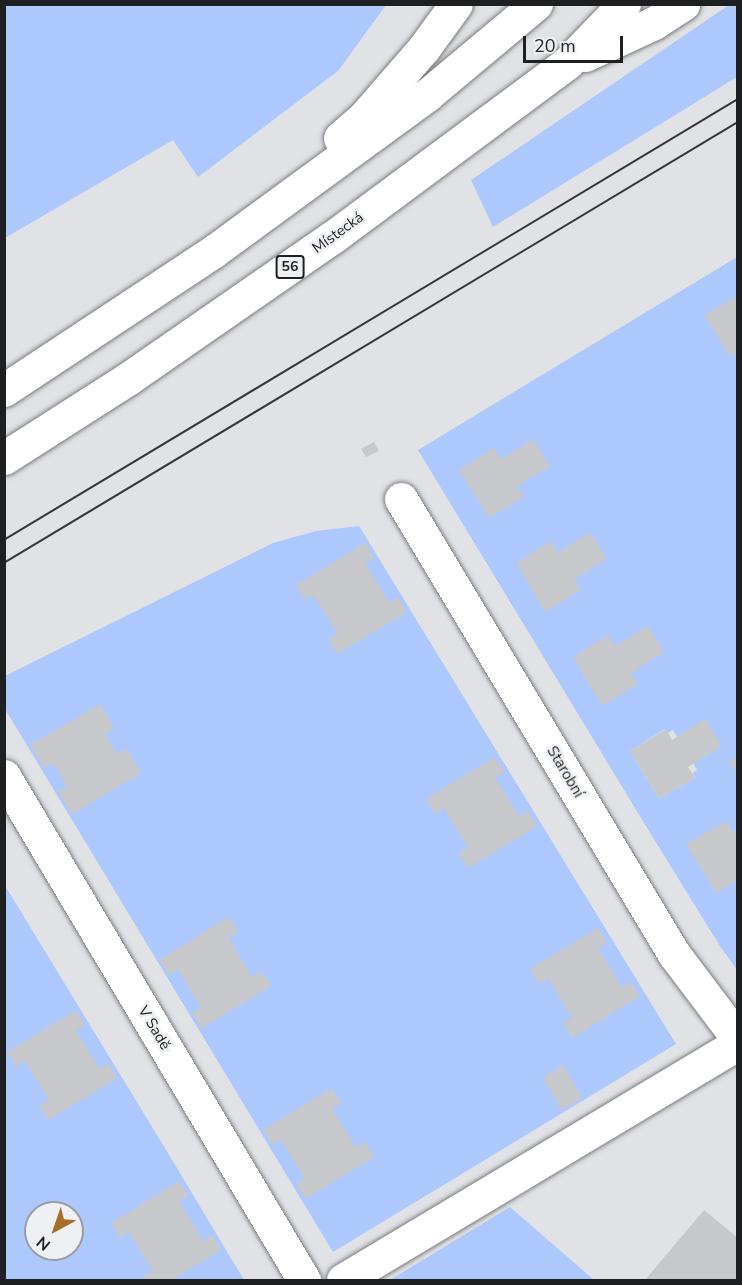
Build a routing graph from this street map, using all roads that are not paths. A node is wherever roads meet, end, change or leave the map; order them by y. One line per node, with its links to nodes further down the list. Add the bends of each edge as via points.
1 (456, 4): 6 (main road, via 364,117)
2 (536, 4): 6 (main road, via 427,95)
3 (624, 4): 5 (main road, Místecká / 56)
4 (683, 4): 5 (main road, via 654,23)
5 (567, 63): 8 (main road, Místecká / 56, via 333,237 129,378)
6 (214, 251): 7 (main road)
7 (4, 390)
8 (4, 458)
9 (401, 499): 11 (main road, Starobní, via 674,954)
10 (4, 776): 13 (main road, V Sadě)
11 (738, 1039)
12 (738, 1044): 14 (main road)
13 (304, 1281)
14 (343, 1281)

